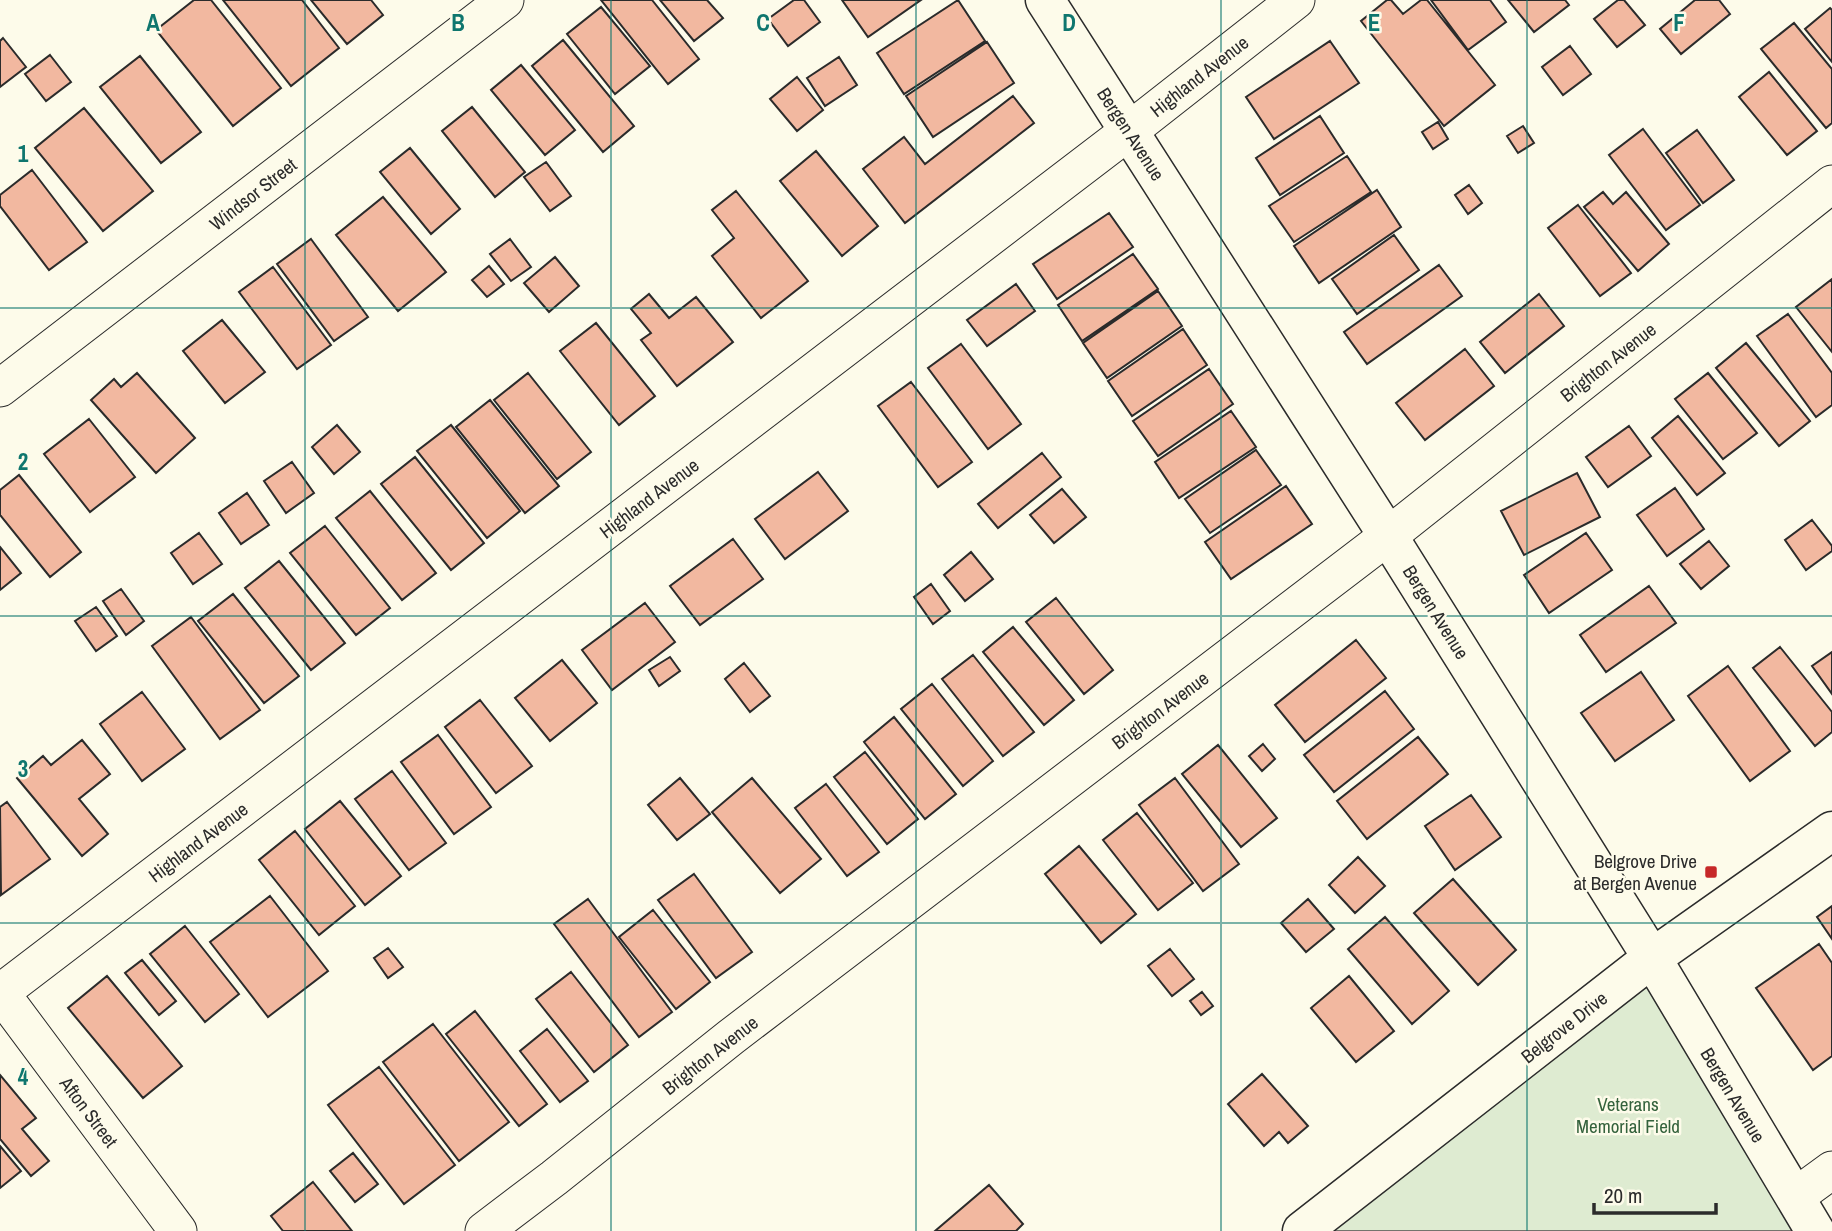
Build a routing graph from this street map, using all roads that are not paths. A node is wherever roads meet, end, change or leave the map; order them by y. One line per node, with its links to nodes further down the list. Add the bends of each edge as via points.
1 (505, 0): 6 (street, Windsor Street)
2 (1045, 0): 4 (street, Bergen Avenue)
3 (1296, 0): 4 (street, Highland Avenue)
4 (1129, 131): 7 (street, Bergen Avenue); 10 (street, Highland Avenue)
5 (1832, 184): 7 (street, Brighton Avenue)
6 (0, 388)
7 (1388, 536): 9 (street, Bergen Avenue); 14 (street, Brighton Avenue)
8 (1832, 831): 9 (street, Belgrove Drive)
9 (1652, 958): 12 (street, Bergen Avenue); 15 (street, Belgrove Drive)
10 (0, 993): 13 (street, Afton Street)
11 (1832, 1170): 12 (street)
12 (1795, 1198): 16 (street, Bergen Avenue)
13 (178, 1231)
14 (484, 1231)
15 (1302, 1231)
16 (1815, 1231)

